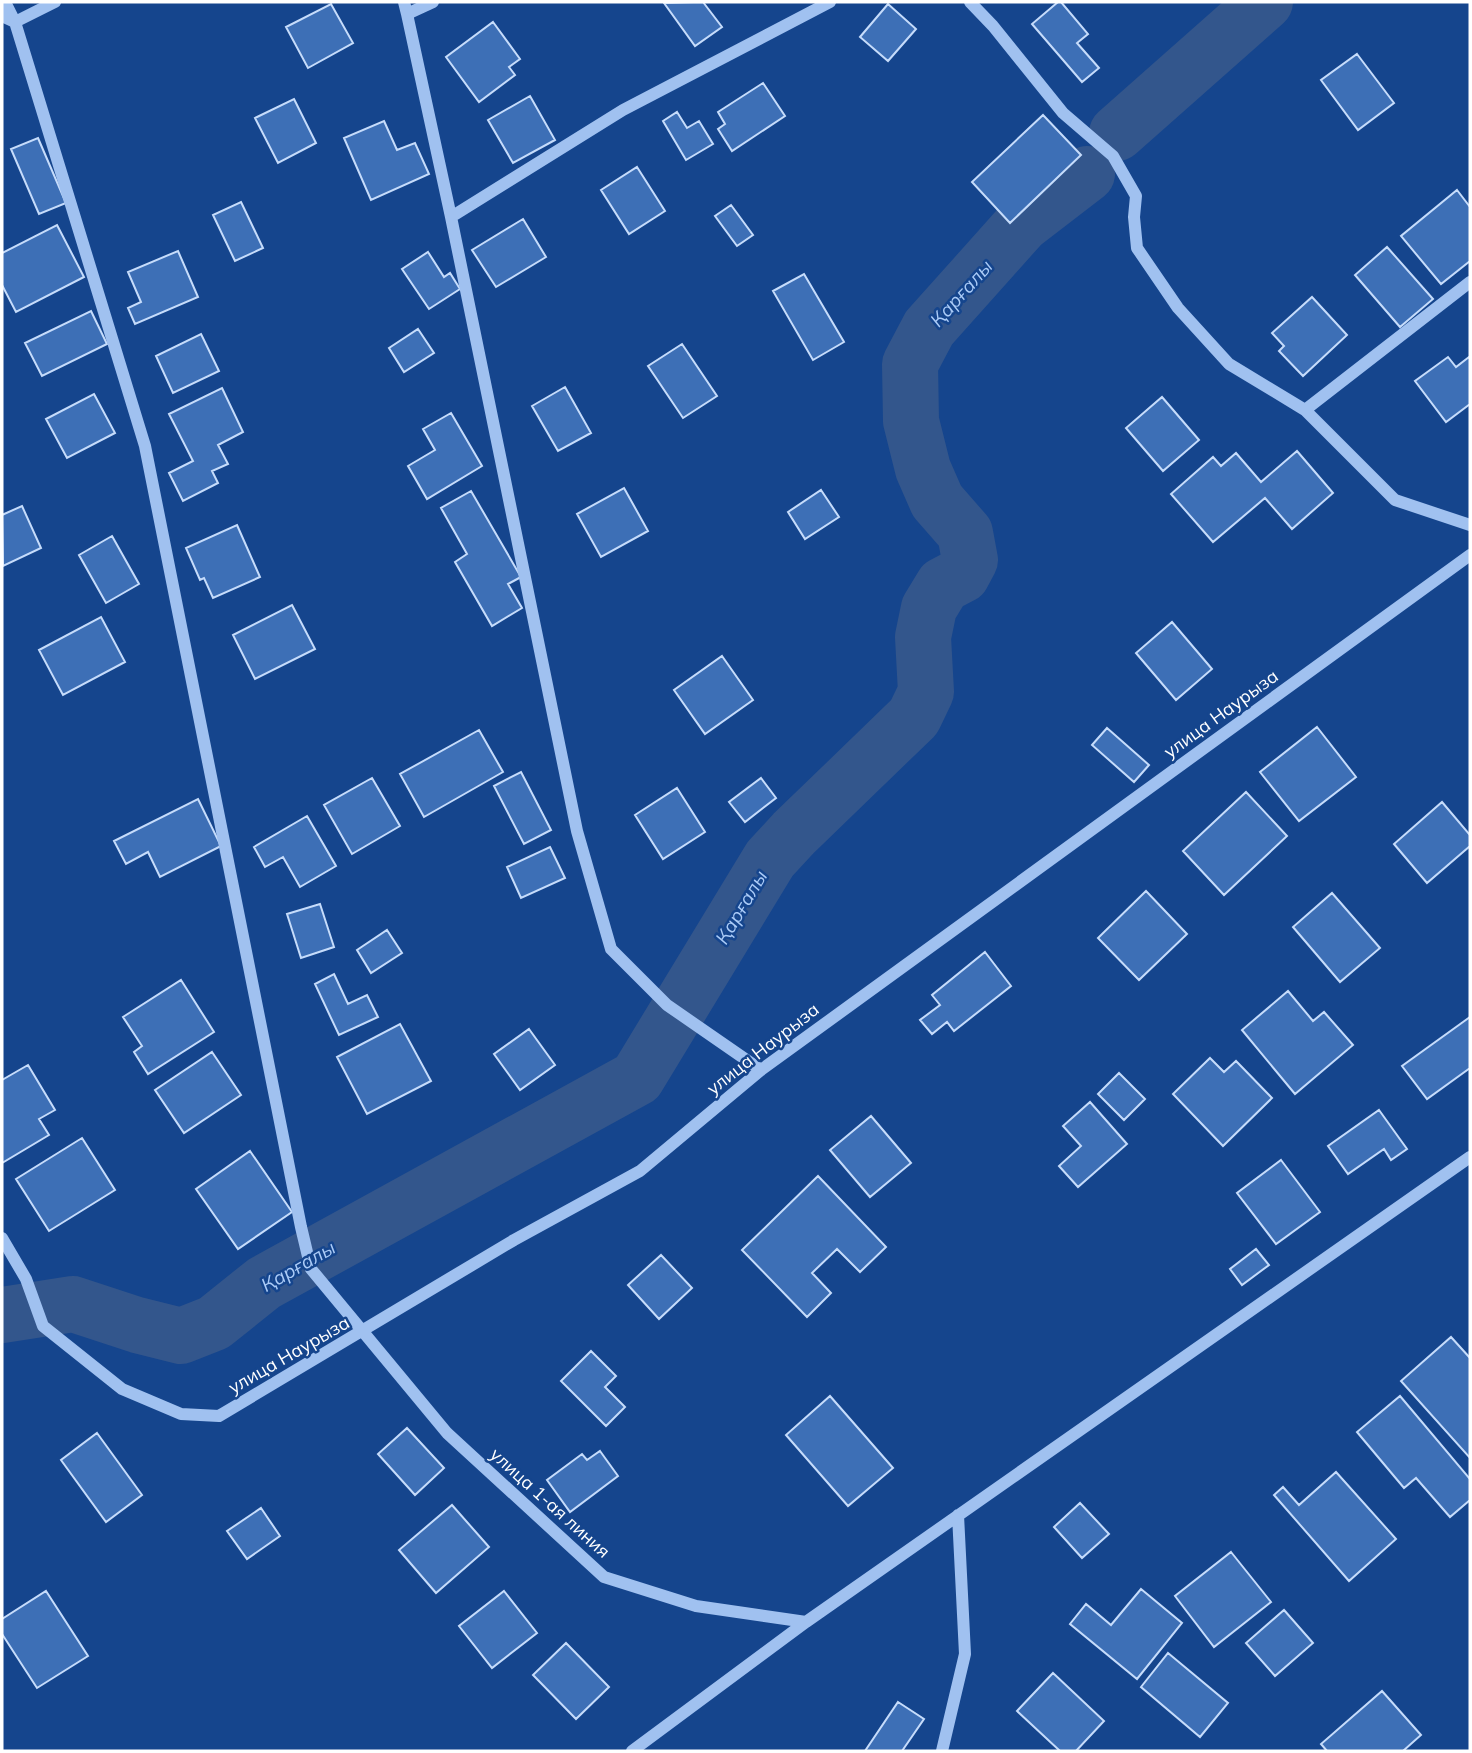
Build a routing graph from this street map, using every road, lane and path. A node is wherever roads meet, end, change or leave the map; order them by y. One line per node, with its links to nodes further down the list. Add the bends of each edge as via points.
1 (5, 2): 8 (street)
2 (55, 2): 8 (street)
3 (432, 2): 6 (street)
4 (830, 2): 9 (street, via 623,110)
5 (970, 2): 11 (street, via 1063,113 1113,156 1136,196 1138,248 1178,308 1229,364)
6 (405, 8): 9 (street)
7 (2, 16): 8 (street)
8 (15, 22): 17 (street, улица 1-ая линия, via 145,446 311,1269)
9 (451, 217): 14 (street, via 577,831 611,949 667,1005)
10 (1470, 282): 11 (street)
11 (1305, 411): 12 (street, via 1395,500)
12 (1470, 525)
13 (1470, 555): 14 (street, улица Наурыза)
14 (761, 1070): 17 (street, улица Наурыза, via 640,1171 514,1240)
15 (1470, 1157): 18 (street)
16 (2, 1238): 17 (street, улица Наурыза, via 26,1279 43,1326 122,1389 181,1414 219,1416)
17 (363, 1332): 19 (street, улица 1-ая линия, via 447,1433 604,1577 696,1606)
18 (958, 1515): 19 (street); 21 (street, via 965,1654)
19 (806, 1622): 20 (street)
20 (632, 1751)
21 (942, 1751)

